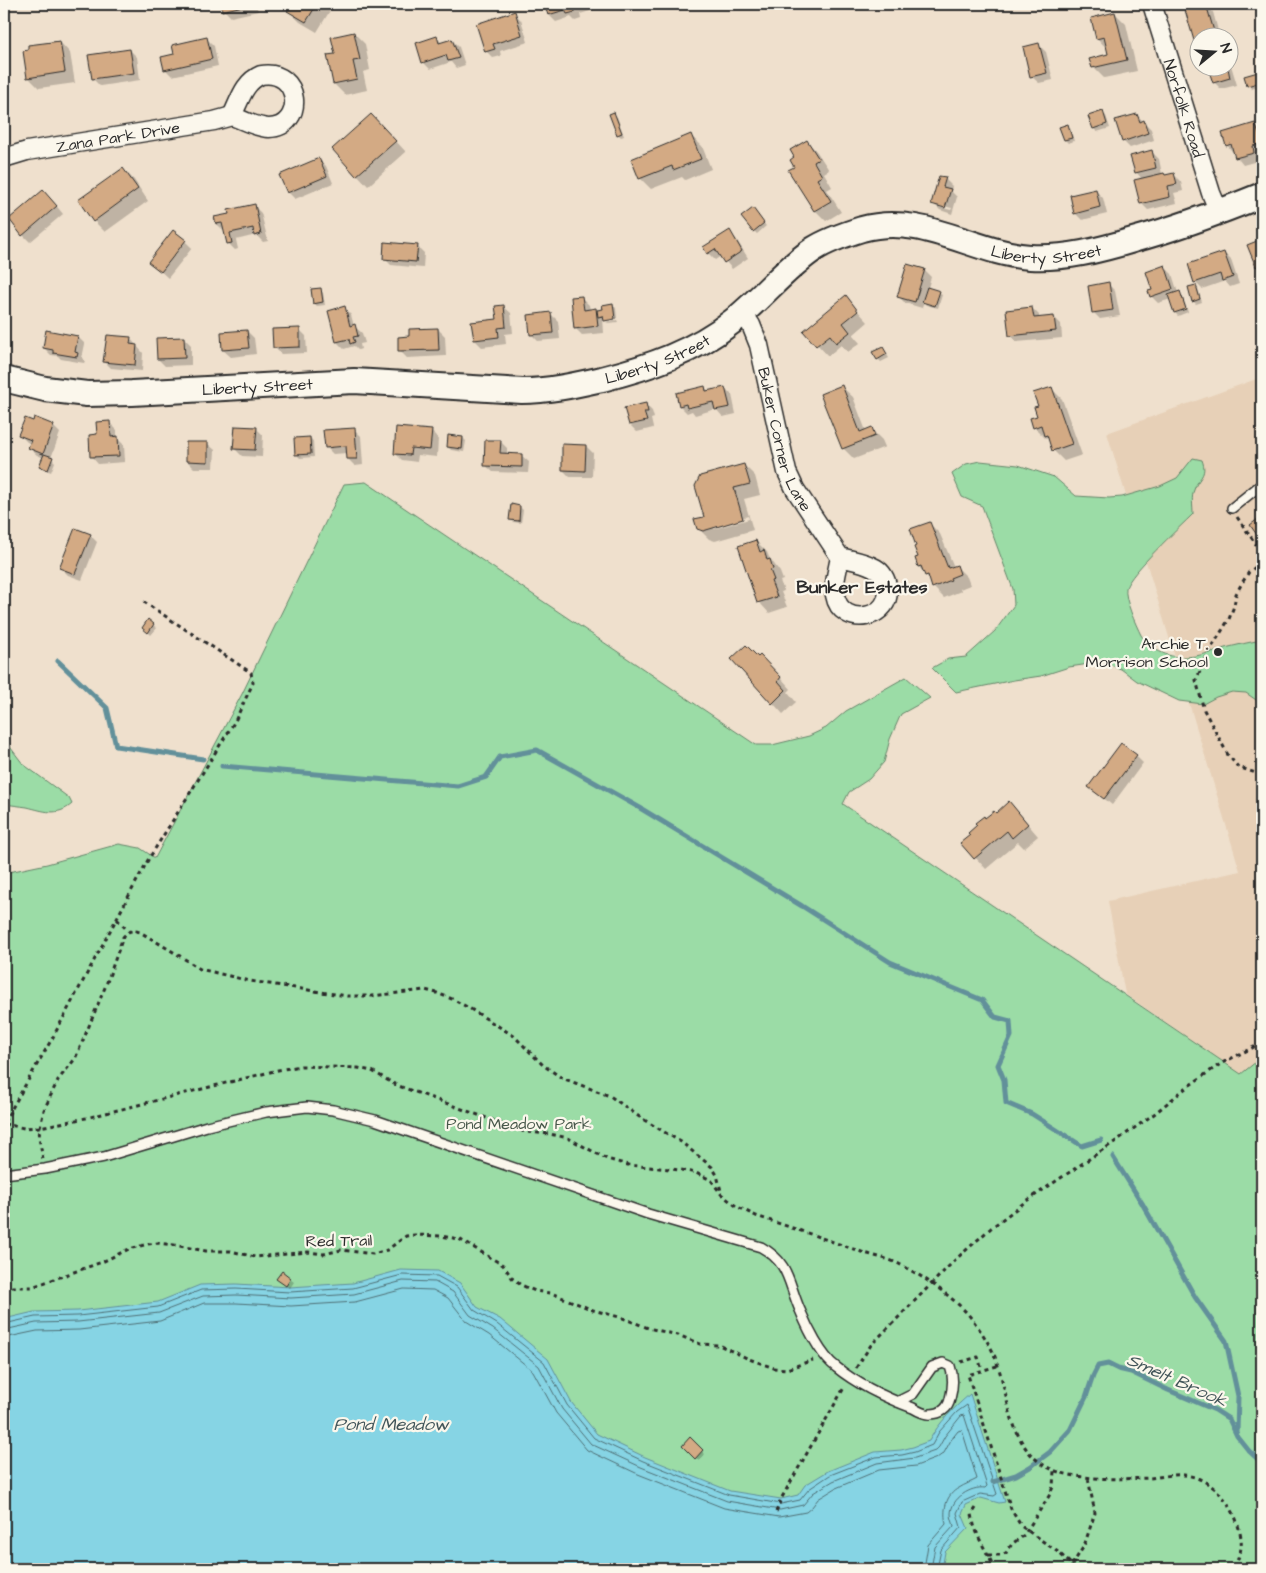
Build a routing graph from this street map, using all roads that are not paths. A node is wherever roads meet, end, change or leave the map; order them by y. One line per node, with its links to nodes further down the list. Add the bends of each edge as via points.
1 (1152, 4): 5 (street, Norfolk Road)
2 (232, 116): 3 (street, Zana Park Drive, via 27,151)
3 (4, 158)
4 (1262, 195): 5 (main road, Liberty Street)
5 (1219, 212): 6 (main road, Liberty Street, via 1098,250 1042,258 1003,252 924,228 888,225 866,228 815,249)
6 (743, 314): 7 (main road, Liberty Street, via 701,343 655,364 582,384 536,391 354,381 88,394 45,389); 10 (street, Buker Corner Lane, via 759,345 787,472)
7 (4, 379)
8 (1262, 484): 9 (lane)
9 (1232, 508)
10 (840, 557)
11 (4, 1174): 12 (lane, via 104,1158 207,1126 266,1112 307,1107 374,1120 648,1214 761,1247 780,1262 825,1357 850,1377)
12 (896, 1402): 12 (lane, via 929,1415 942,1412 949,1404 953,1389 950,1366 943,1363 932,1367 913,1394)

